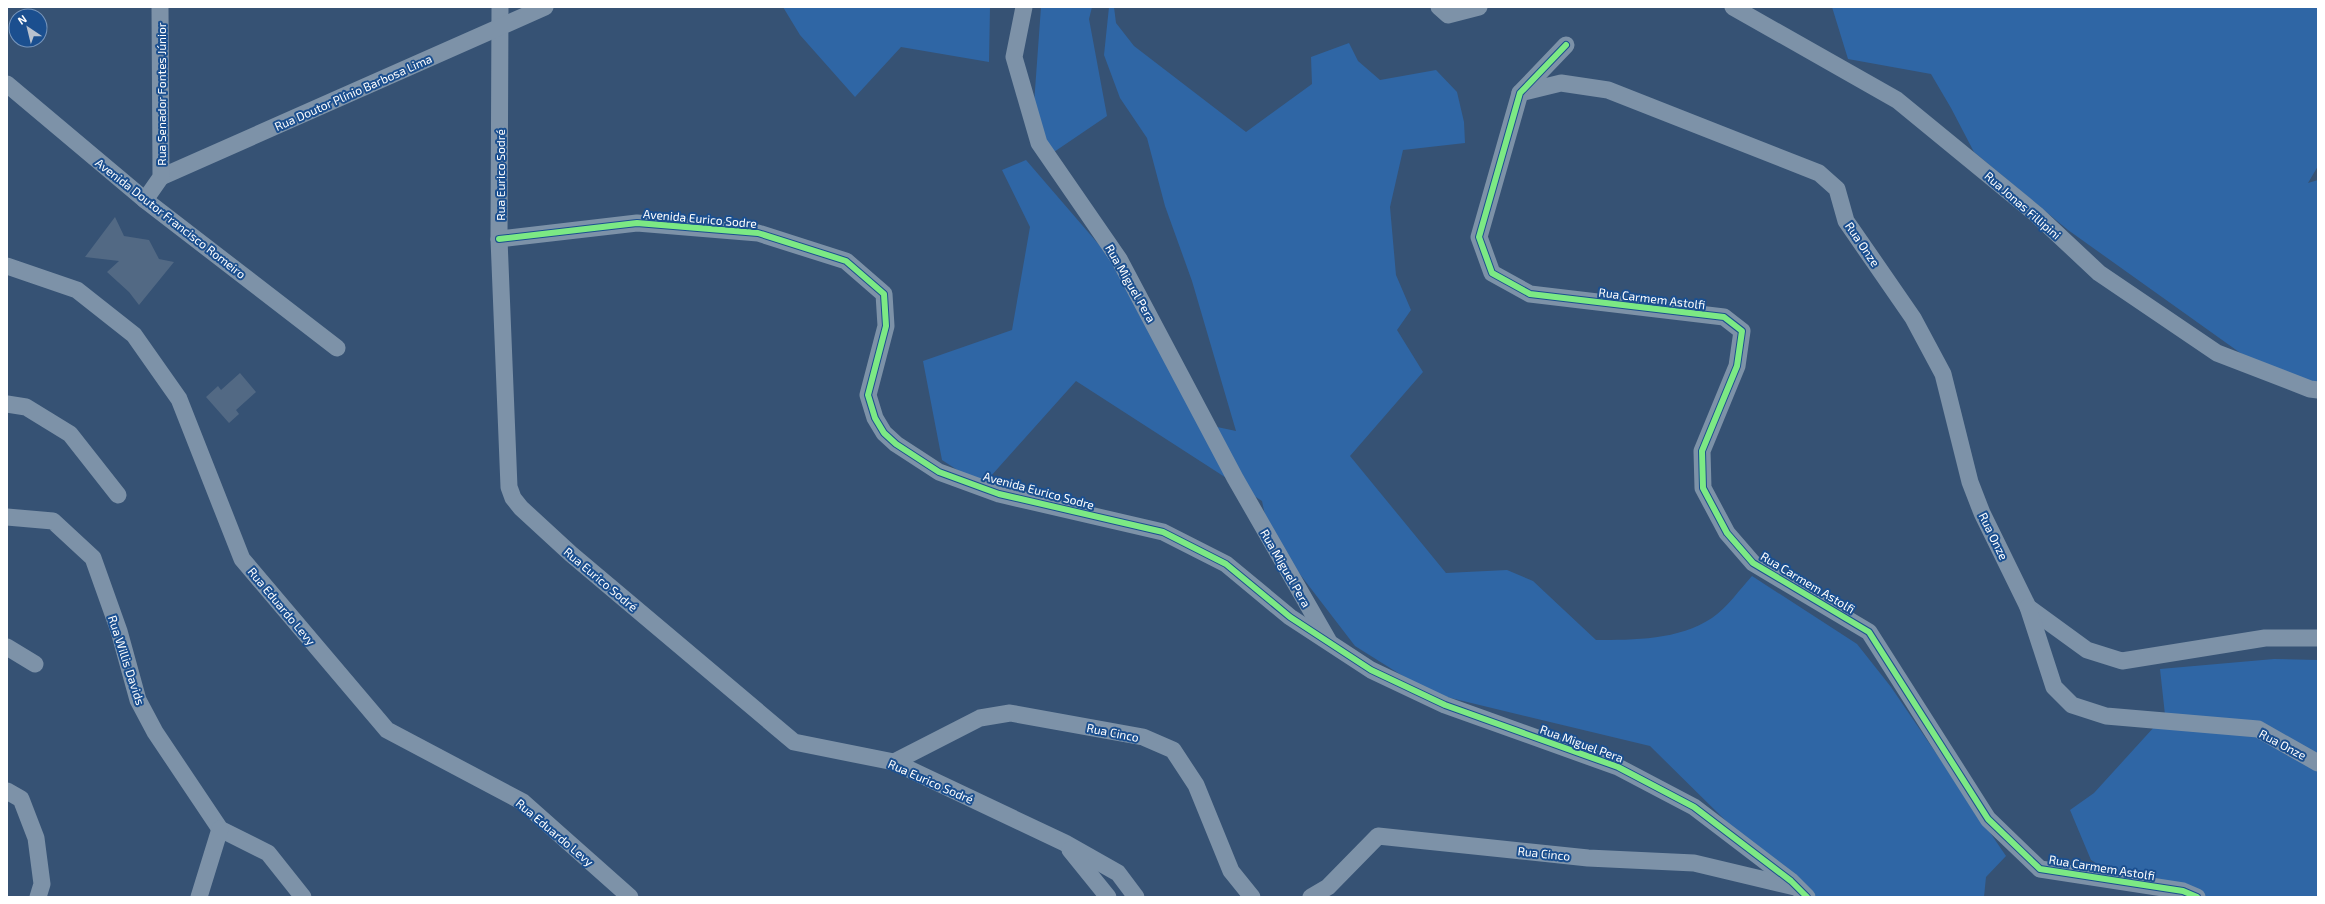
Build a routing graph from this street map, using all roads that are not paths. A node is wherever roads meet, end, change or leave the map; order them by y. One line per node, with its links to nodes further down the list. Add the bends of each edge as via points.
1 (160, 7): 12 (street, Rua Senador Fontes Júnior)
2 (500, 7): 8 (street, Rua Eurico Sodré)
3 (545, 7): 8 (street, Rua Doutor Plínio Barbosa Lima)
4 (1024, 7): 23 (street, Rua Miguel Pera, via 1014,56 1039,143 1119,259 1235,478)
5 (1479, 7): 7 (street)
6 (1733, 7): 17 (street, Rua Jonas Fillipini, via 1897,100 2036,214 2099,273 2217,353)
7 (1444, 11)
8 (500, 27): 12 (street, Rua Doutor Plínio Barbosa Lima); 14 (street, Rua Eurico Sodré)
9 (1566, 45): 11 (street, Rua Carmem Astolfi)
10 (7, 84): 13 (street, Avenida Doutor Francisco Romeiro)
11 (1520, 93): 21 (street, Rua Onze, via 1561,83 1608,90 1819,173 1837,189 1846,220 1913,318 1943,374 1970,482 1982,513); 32 (street, Rua Carmem Astolfi, via 1478,237 1492,273 1530,294 1724,317 1742,331 1738,366 1702,451 1703,488 1727,533 1753,563 1869,632 1988,819 2040,869)
12 (161, 177): 13 (street, Rua Senador Fontes Júnior)
13 (145, 200): 16 (street, Avenida Doutor Francisco Romeiro)
14 (500, 239): 23 (street, Avenida Eurico Sodre, via 637,223 758,233 846,262 884,294 886,326 868,395 875,418 884,433 896,444 939,472 999,494 1163,532 1226,564 1290,617); 26 (street, Rua Eurico Sodré, via 509,487 513,498 571,554 794,742)
15 (7, 266): 36 (street, Rua Eduardo Levy, via 77,290 134,335 179,399 242,559 387,730 523,802)
16 (337, 348)
17 (2318, 390)
18 (7, 404): 19 (street, via 26,407 70,434)
19 (118, 495)
20 (7, 517): 29 (street, Rua Willis Davids, via 53,521 93,558 119,631 138,700 155,732)
21 (2028, 607): 22 (street, Rua Onze, via 2086,650 2122,661 2265,638); 27 (street, Rua Onze, via 2054,687 2072,705 2106,716 2258,729)
22 (2318, 638)
23 (1330, 643): 31 (street, Rua Miguel Pera, via 1371,670 1445,705 1618,767 1694,806)
24 (7, 647): 25 (street)
25 (36, 664)
26 (894, 762): 30 (street, Rua Eurico Sodré); 39 (street, Rua Cinco, via 980,718 1010,713 1143,737 1173,750 1196,784 1231,871)
27 (2318, 763)
28 (7, 791): 33 (street, via 21,799 36,838 42,884)
29 (220, 829): 34 (street); 35 (street, Rua Willis Davids, via 268,853)
30 (1065, 843): 37 (street, Rua Eurico Sodré); 38 (street, via 1118,873)
31 (1803, 893): 40 (street, Rua Cinco, via 1694,863 1588,858 1378,836 1328,887)
32 (2190, 894)
33 (38, 897)
34 (199, 897)
35 (303, 897)
36 (630, 897)
37 (1108, 897)
38 (1136, 897)
39 (1252, 897)
40 (1311, 897)

